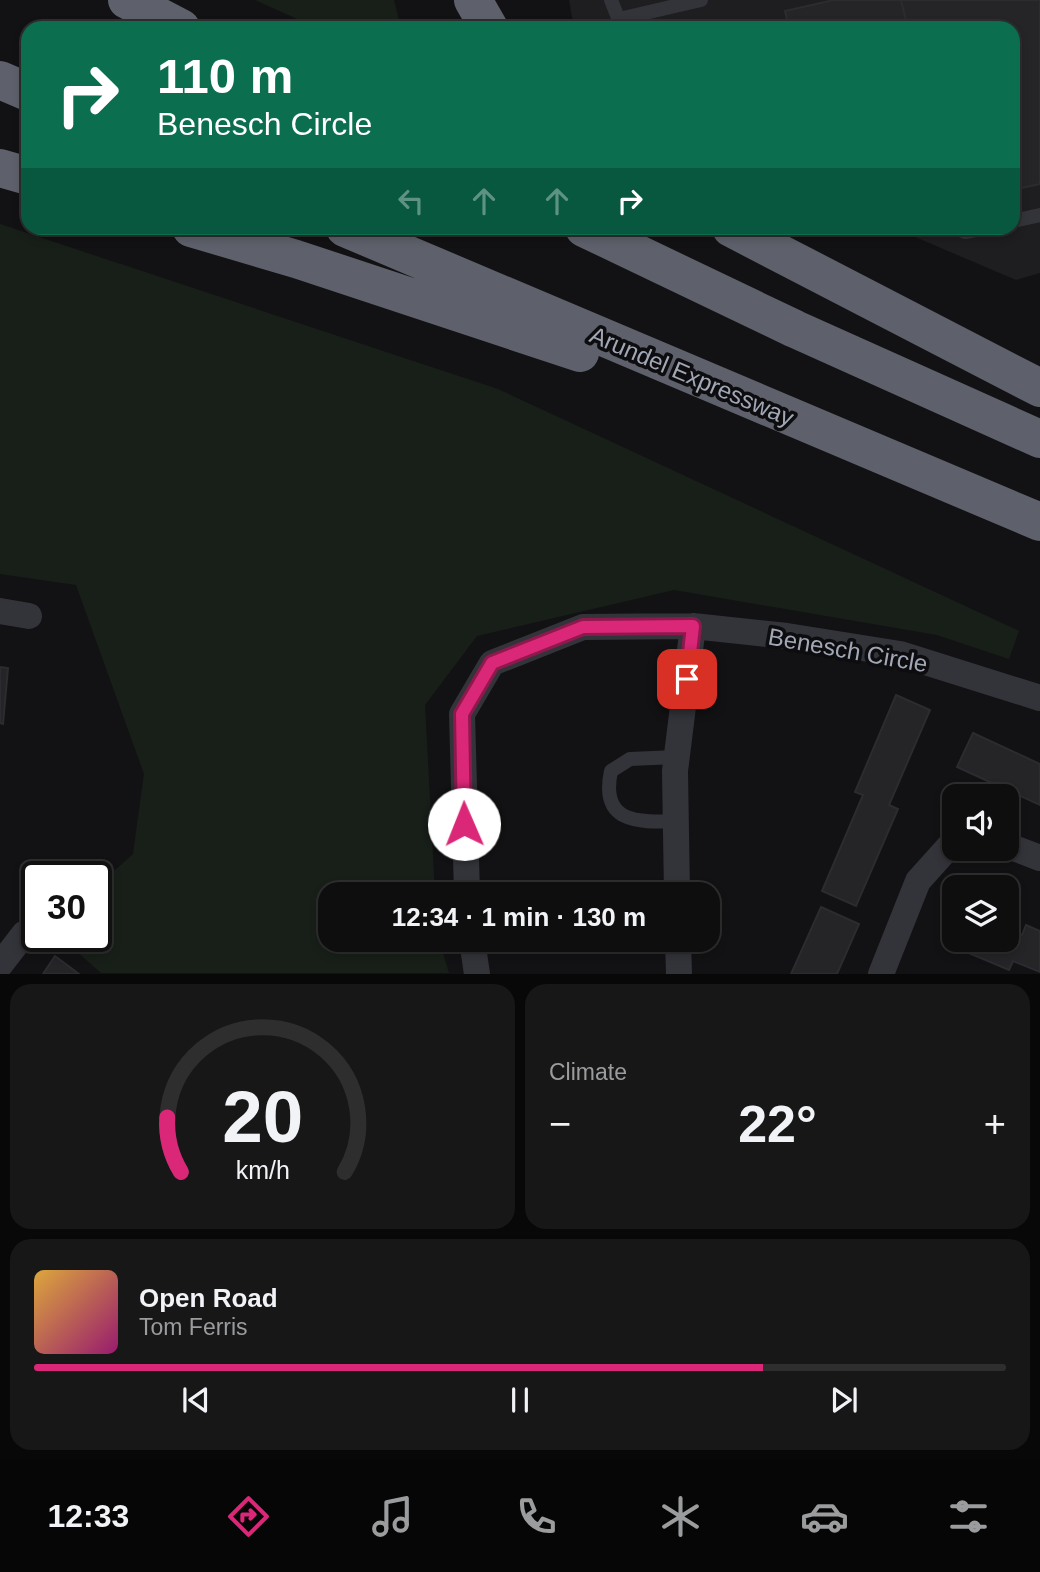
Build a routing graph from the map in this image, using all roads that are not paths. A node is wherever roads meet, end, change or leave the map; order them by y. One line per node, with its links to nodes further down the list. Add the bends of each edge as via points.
1 (127, 0): 5 (highway)
2 (474, 0): 6 (highway)
3 (611, 0): 7 (lane)
4 (701, 0): 8 (lane)
5 (168, 21)
6 (485, 21)
7 (620, 21)
8 (631, 21)
9 (0, 80): 10 (highway)
10 (21, 89)
11 (0, 168): 12 (highway)
12 (21, 174)
13 (1040, 215): 14 (lane)
14 (1020, 219)
15 (215, 235): 21 (highway)
16 (362, 235): 21 (highway, Arundel Expressway)
17 (599, 235): 20 (highway)
18 (745, 235): 19 (highway)
19 (1040, 388)
20 (1040, 439)
21 (852, 443): 22 (highway, Arundel Expressway)
22 (1040, 522)
23 (0, 611): 24 (street)
24 (29, 616)
25 (693, 626): 26 (street, Benesch Circle, via 900,654); 27 (street); 32 (street, Benesch Circle, via 583,627 492,663 462,714)
26 (1040, 698)
27 (676, 757): 28 (street); 28 (lane, via 629,759 611,771 607,790 612,808 628,818)
28 (676, 821): 33 (street)
29 (1019, 850): 31 (street)
30 (942, 854): 40 (street, via 918,881)
31 (1040, 858)
32 (467, 882)
33 (677, 882)
34 (21, 938): 37 (street)
35 (474, 952): 38 (street)
36 (678, 952): 39 (street)
37 (0, 965)
38 (477, 974)
39 (679, 974)
40 (881, 974)

